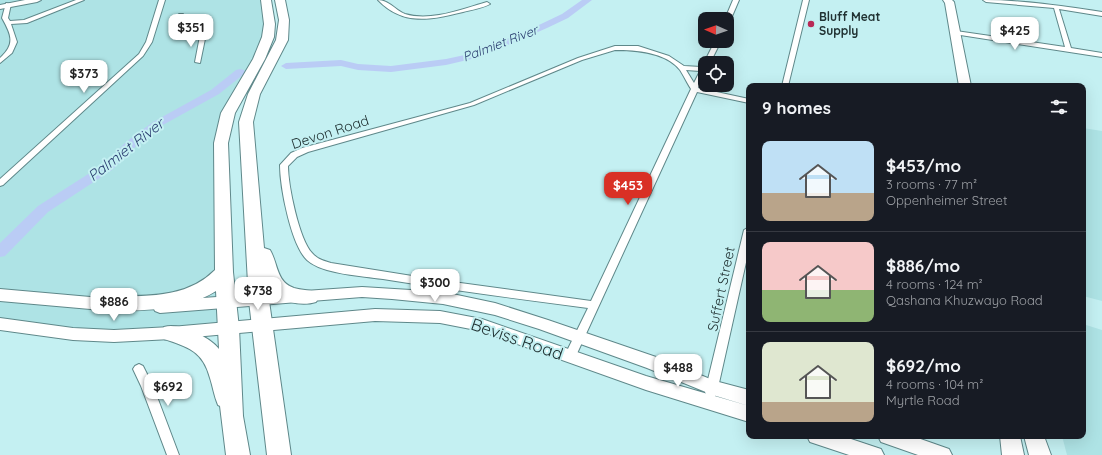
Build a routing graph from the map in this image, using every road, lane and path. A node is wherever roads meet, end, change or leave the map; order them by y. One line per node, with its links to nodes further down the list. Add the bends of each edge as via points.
1 (26, 0): 13 (main road)
2 (37, 0): 13 (main road)
3 (81, 0): 18 (street)
4 (162, 0): 31 (street, via 149,41 141,55)
5 (266, 0): 34 (highway, via 270,21 268,36 261,54 232,103 221,143)
6 (280, 0): 32 (highway, via 284,20 282,40 252,99 246,122)
7 (381, 0): 12 (street, via 394,11 427,18)
8 (736, 0): 15 (street)
9 (806, 0): 27 (street)
10 (986, 0): 14 (street)
11 (949, 1): 19 (main road)
12 (487, 4)
13 (4, 5): 18 (street, via 5,18)
14 (1056, 7): 16 (street); 20 (street)
15 (731, 12)
16 (1102, 14)
17 (181, 15): 23 (street, via 179,20 189,32 203,34)
18 (9, 26): 22 (street, via 14,39 13,47)
19 (956, 33): 20 (street); 28 (main road)
20 (1068, 50): 21 (street)
21 (1102, 55)
22 (0, 61)
23 (198, 62)
24 (698, 67): 25 (street)
25 (682, 68): 29 (street, Devon Road); 40 (street, Devon Road, via 667,57 638,48 625,47 602,51 472,104 305,150 294,155 284,165 284,176 300,244 308,255 320,264 431,283)
26 (698, 81): 29 (street)
27 (786, 83)
28 (964, 83)
29 (694, 89): 30 (street); 40 (street)
30 (746, 100)
31 (0, 183)
32 (253, 211): 36 (highway, via 257,218 271,281 290,295); 37 (highway)
33 (746, 242): 48 (street, Suffert Street)
34 (224, 272): 38 (highway); 39 (highway, via 206,289 182,299)
35 (0, 295): 39 (main road, Beviss Road)
36 (309, 296): 37 (main road, Beviss Road); 45 (main road, Beviss Road, via 362,292 443,298 495,309)
37 (259, 301): 38 (main road, Beviss Road); 42 (highway)
38 (227, 303): 39 (main road, Beviss Road, via 157,308); 43 (highway)
39 (105, 304)
40 (595, 305): 45 (street)
41 (0, 324): 44 (main road, Beviss Road, via 73,334 114,336)
42 (262, 324): 43 (main road, Beviss Road); 46 (main road, Beviss Road, via 374,314 440,317 482,325); 58 (highway)
43 (229, 328): 44 (main road, Beviss Road); 51 (highway)
44 (171, 333): 51 (highway, via 188,337 209,351 214,358)
45 (580, 337): 46 (street); 48 (main road, Beviss Road, via 653,363)
46 (570, 357): 48 (main road, Beviss Road, via 646,382)
47 (139, 370): 56 (street)
48 (710, 394): 49 (main road, Beviss Road); 50 (main road, Beviss Road)
49 (746, 398)
50 (746, 412)
51 (232, 416): 57 (highway)
52 (825, 439): 59 (main road)
53 (896, 439): 60 (main road)
54 (1010, 439): 61 (main road)
55 (1035, 439): 62 (main road)
56 (173, 455)
57 (238, 455)
58 (279, 455)
59 (875, 455)
60 (943, 455)
61 (1013, 455)
62 (1040, 455)

